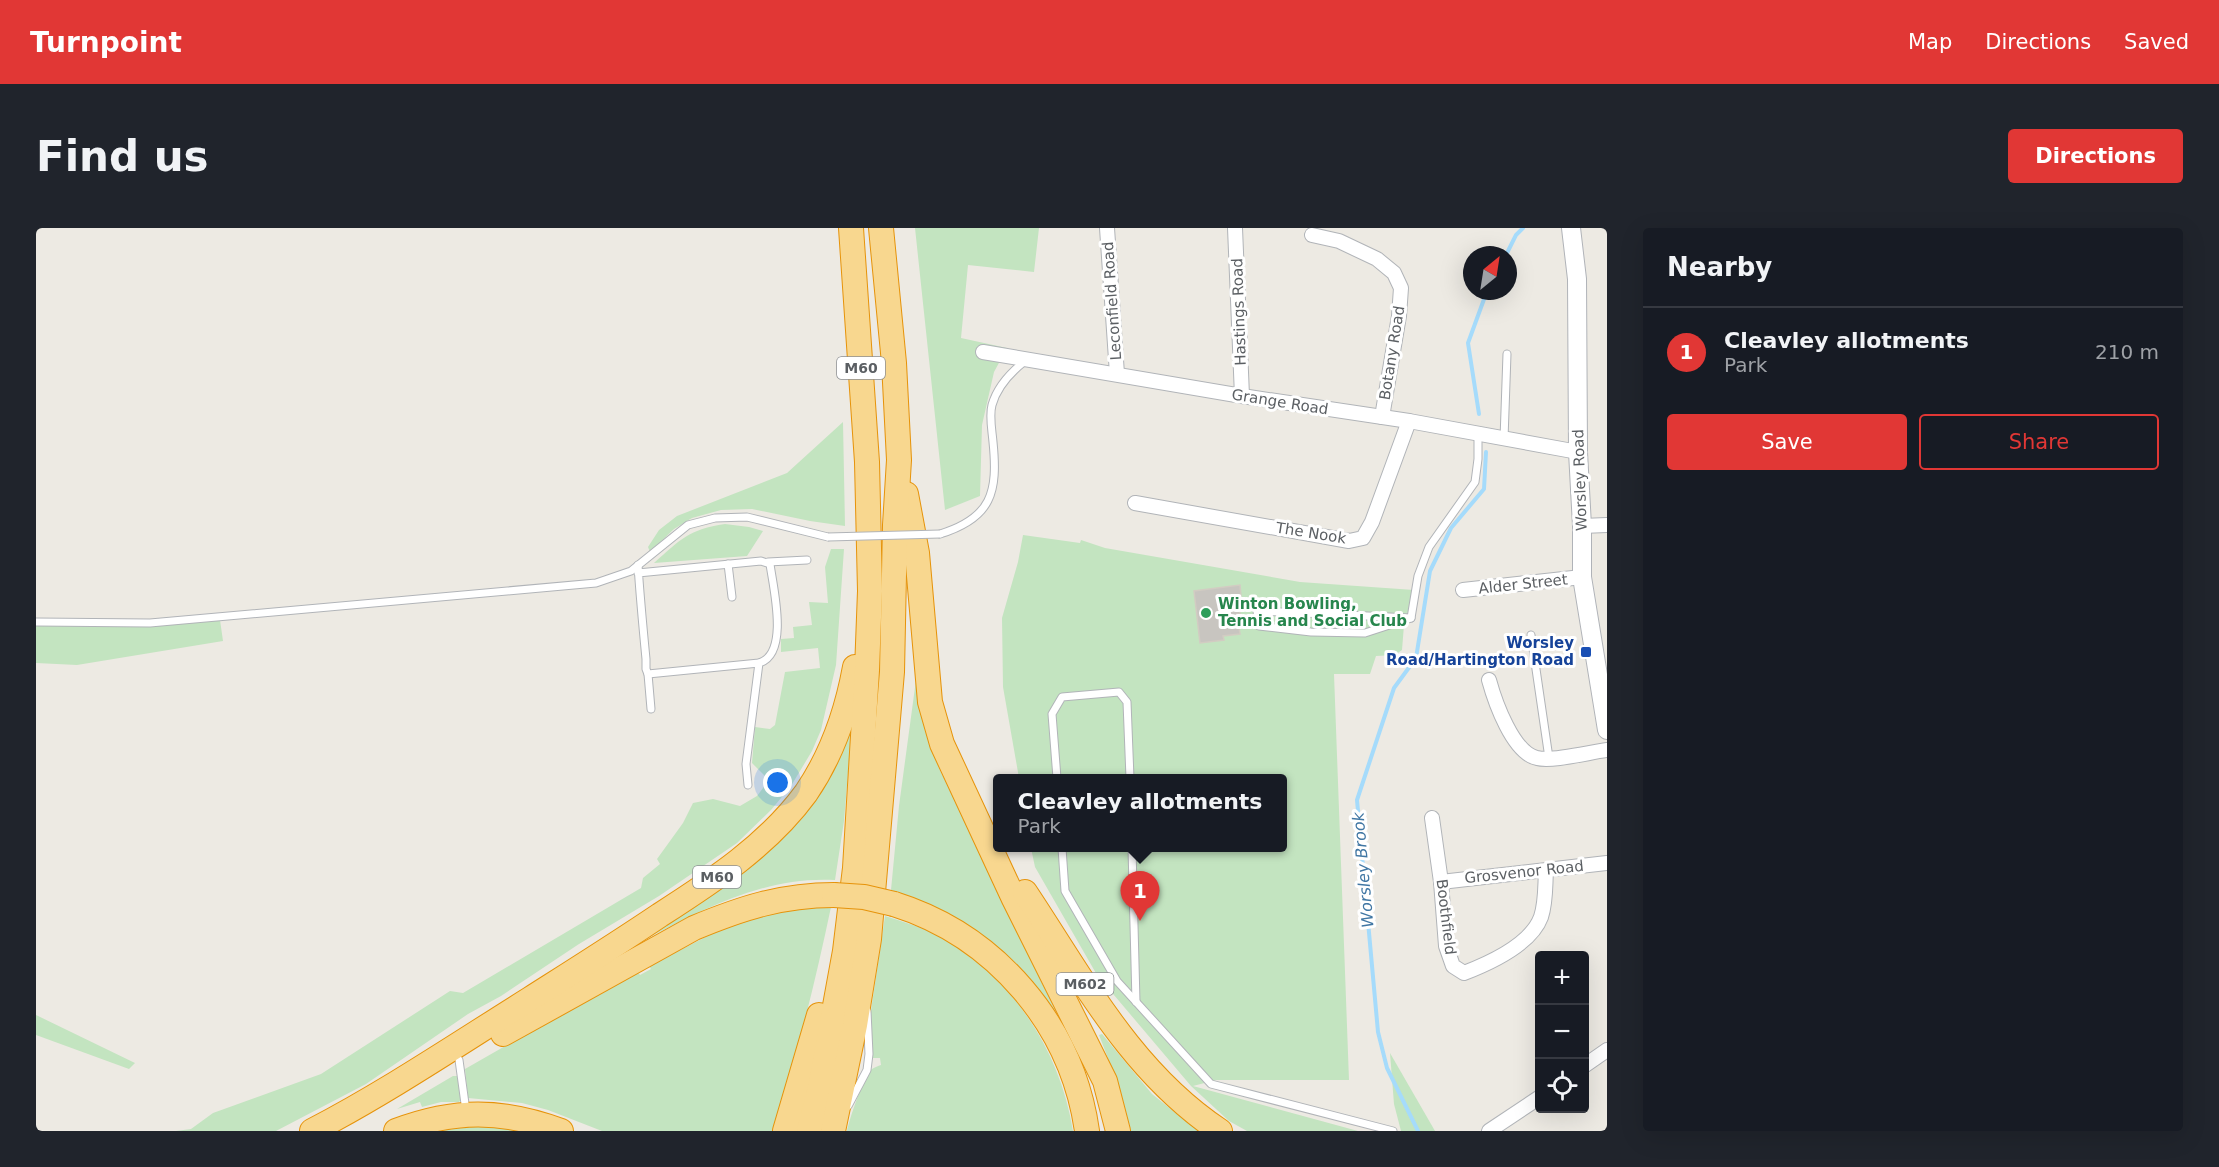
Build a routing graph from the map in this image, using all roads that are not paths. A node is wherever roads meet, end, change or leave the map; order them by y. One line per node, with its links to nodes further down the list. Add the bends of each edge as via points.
1 (851, 228): 19 (highway, M60)
2 (881, 228): 17 (highway, M60)
3 (1107, 228): 10 (street, Leconfield Road)
4 (1235, 228): 11 (street, Hastings Road)
5 (1571, 228): 16 (main road, Worsley Road, via 1577,279)
6 (1312, 235): 12 (street, Botany Road, via 1377,259 1394,273 1401,288)
7 (982, 352): 9 (street, Grange Road)
8 (1507, 354): 15 (lane)
9 (1027, 360): 10 (street, Grange Road); 25 (lane, bridge, via 1012,372 992,406 996,470 992,493 978,516 960,528 940,534 828,537 747,518 715,518 688,525)
10 (1117, 375): 11 (street, Grange Road)
11 (1242, 396): 12 (street, Grange Road)
12 (1382, 417): 13 (street, Grange Road)
13 (1409, 421): 14 (street, Grange Road); 18 (street, The Nook, via 1363,538 1349,541)
14 (1478, 434): 15 (street, Grange Road); 29 (lane, via 1475,482 1429,548)
15 (1504, 439): 16 (street, Grange Road)
16 (1578, 453): 21 (main road, Worsley Road)
17 (899, 459): 42 (highway, M60, via 917,553 930,702 942,744); 64 (highway, M60, via 892,672 869,939)
18 (1135, 503)
19 (868, 509): 49 (highway, M60, via 868,659); 58 (highway, M60, via 863,613 850,694 828,755 793,808 747,854 706,886)
20 (1607, 525): 21 (street)
21 (1582, 526): 26 (main road, Worsley Road)
22 (807, 560): 23 (lane)
23 (768, 562): 24 (lane); 32 (lane, via 777,639 767,659)
24 (728, 564): 25 (lane); 28 (lane)
25 (638, 569): 30 (lane, via 596,583 150,623); 33 (lane)
26 (1582, 578): 27 (street, Alder Street); 36 (main road, Worsley Road)
27 (1463, 590)
28 (732, 597)
29 (1411, 618): 29 (lane, via 1365,633 1311,633 1259,626 1257,611)
30 (36, 622)
31 (1531, 635): 38 (lane)
32 (759, 663): 33 (lane); 41 (lane, via 746,764)
33 (648, 674): 35 (lane)
34 (1489, 680): 38 (street, via 1516,743 1530,756)
35 (651, 709)
36 (1607, 730)
37 (1607, 750): 38 (street)
38 (1549, 758)
39 (1057, 774): 40 (lane, via 1052,714 1062,697 1119,692 1128,702)
40 (1130, 774)
41 (748, 785)
42 (975, 814): 44 (highway, M602); 66 (highway, via 1105,1081)
43 (1432, 818): 51 (street, Boothfield)
44 (993, 842)
45 (1000, 852): 67 (highway, M602, via 1128,1046 1176,1097)
46 (1062, 852): 52 (lane, via 1065,891 1117,981)
47 (1132, 852): 52 (lane)
48 (1607, 863): 50 (street, Grosvenor Road)
49 (855, 868): 62 (highway, M60, via 818,1022); 63 (highway, M60, via 837,999)
50 (1546, 871): 51 (street, Grosvenor Road); 51 (street, Boothfield, via 1541,918 1528,938 1484,966 1464,973 1453,966 1446,946)
51 (1442, 882)
52 (1136, 1002): 68 (lane, via 1211,1084)
53 (1607, 1050): 55 (street)
54 (459, 1060): 57 (lane); 59 (highway, M60); 65 (highway, M60, bridge, via 694,928 723,916 794,896 864,897 922,914 954,930 986,952 1022,987 1062,1047 1077,1084)
55 (1589, 1063)
56 (1535, 1100): 69 (street)
57 (466, 1114): 60 (highway); 61 (highway, via 521,1118)
58 (312, 1131)
59 (338, 1131)
60 (396, 1131)
61 (561, 1131)
62 (785, 1131)
63 (809, 1131)
64 (834, 1131)
65 (1087, 1131)
66 (1118, 1131)
67 (1220, 1131)
68 (1393, 1131)
69 (1489, 1131)

